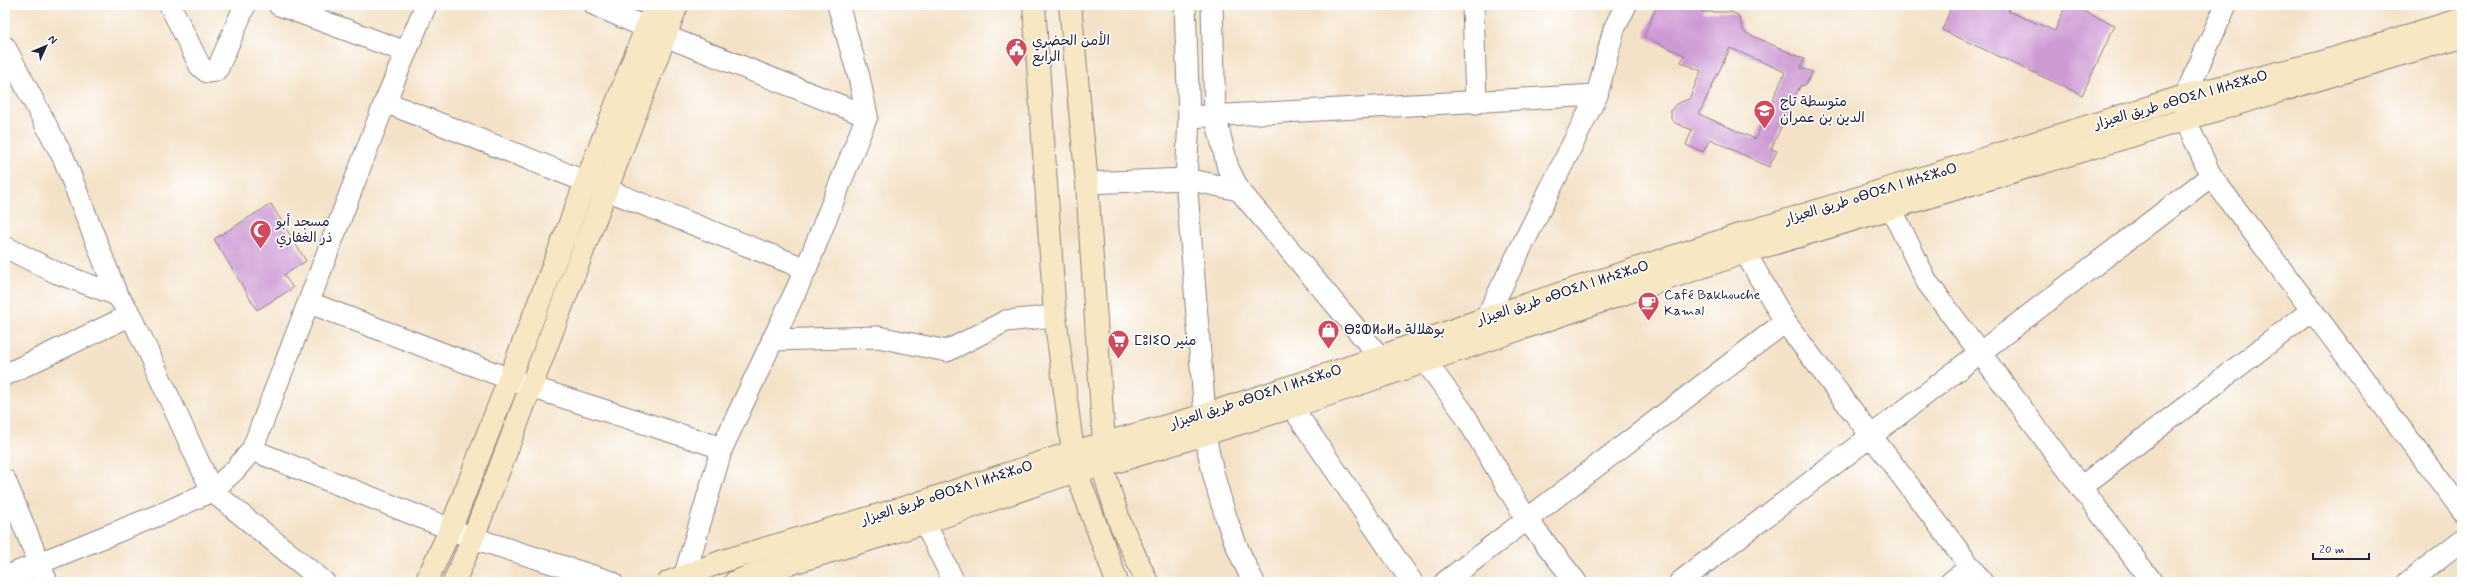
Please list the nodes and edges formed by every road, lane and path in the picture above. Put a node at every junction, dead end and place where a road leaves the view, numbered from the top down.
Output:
1 (170, 5) edge
2 (245, 5) edge
3 (279, 5) edge
4 (426, 5) edge
5 (595, 5) edge
6 (655, 5) edge
7 (677, 5) edge
8 (838, 5) edge
9 (1034, 5) edge
10 (1070, 5) edge
11 (1185, 5) edge
12 (1212, 5) edge
13 (1473, 5) edge
14 (1615, 5) edge
15 (1626, 5) edge
16 (2226, 5) edge
17 (2462, 19) edge
18 (1614, 30) junction
19 (656, 32) junction
20 (2462, 36) edge
21 (5, 47) edge
22 (406, 52) junction
23 (1597, 96) junction
24 (2185, 96) junction
25 (385, 102) junction
26 (1476, 104) junction
27 (867, 116) junction
28 (1215, 116) junction
29 (1189, 117) junction
30 (2185, 119) junction
31 (2211, 176) junction
32 (1186, 179) junction
33 (586, 182) junction
34 (1087, 183) junction
35 (606, 190) junction
36 (1239, 190) junction
37 (1888, 199) junction
38 (1741, 244) junction
39 (5, 247) edge
40 (806, 269) junction
41 (118, 295) junction
42 (310, 303) junction
43 (2312, 310) junction
44 (131, 315) junction
45 (1056, 316) junction
46 (1486, 318) junction
47 (1785, 322) junction
48 (1488, 339) junction
49 (772, 340) junction
50 (1980, 353) junction
51 (1380, 357) junction
52 (1425, 361) junction
53 (5, 375) edge
54 (510, 379) junction
55 (531, 387) junction
56 (1292, 407) junction
57 (1204, 425) junction
58 (1871, 436) junction
59 (1104, 444) junction
60 (722, 448) junction
61 (252, 450) junction
62 (1075, 462) junction
63 (1102, 466) junction
64 (5, 480) edge
65 (2081, 487) junction
66 (212, 491) junction
67 (2462, 510) edge
68 (920, 514) junction
69 (1527, 520) junction
70 (451, 528) junction
71 (473, 538) junction
72 (2462, 540) edge
73 (38, 562) junction
74 (1977, 574) edge
75 (5, 577) edge
76 (755, 578) edge
77 (680, 579) edge
78 (47, 582) edge
79 (323, 582) edge
80 (426, 582) edge
81 (454, 582) edge
82 (612, 582) edge
83 (735, 582) edge
84 (954, 582) edge
85 (1117, 582) edge
86 (1147, 582) edge
87 (1254, 582) edge
88 (1412, 582) edge
89 (1446, 582) edge
90 (1576, 582) edge
91 (1680, 582) edge
92 (1951, 582) edge
93 (2152, 582) edge
94 (2408, 582) edge

1 - 2 street
3 - 22 street
4 - 22 street
5 - 19 street
6 - 19 main road
7 - 19 main road
8 - 27 street
9 - 45 main road
10 - 34 main road
11 - 29 street
12 - 28 street
13 - 26 street
14 - 18 street
15 - 18 street
16 - 24 street
17 - 24 main road, طريق العيزار ⴰⴱⵔⵉⴷ ⵏ ⵍⵄⵉⵣⴰⵔ
18 - 23 street
19 - 27 street
19 - 33 main road
19 - 35 main road
20 - 30 main road, طريق العيزار ⴰⴱⵔⵉⴷ ⵏ ⵍⵄⵉⵣⴰⵔ
21 - 41 street
22 - 25 street
23 - 26 street
23 - 46 street
24 - 30 street
24 - 37 main road, طريق العيزار ⴰⴱⵔⵉⴷ ⵏ ⵍⵄⵉⵣⴰⵔ
25 - 33 street
25 - 42 street
26 - 28 street
27 - 40 street
28 - 29 street
28 - 36 street
29 - 32 street
30 - 31 street
30 - 37 main road, طريق العيزار ⴰⴱⵔⵉⴷ ⵏ ⵍⵄⵉⵣⴰⵔ
31 - 43 street
31 - 50 street
32 - 34 street
32 - 36 street
32 - 57 street
33 - 35 street
33 - 54 main road
34 - 59 main road
35 - 40 street
35 - 55 main road
36 - 51 street
37 - 38 main road, طريق العيزار ⴰⴱⵔⵉⴷ ⵏ ⵍⵄⵉⵣⴰⵔ
37 - 50 street
38 - 46 main road, طريق العيزار ⴰⴱⵔⵉⴷ ⵏ ⵍⵄⵉⵣⴰⵔ
38 - 47 street
38 - 48 main road, طريق العيزار ⴰⴱⵔⵉⴷ ⵏ ⵍⵄⵉⵣⴰⵔ
39 - 41 street
40 - 49 street
41 - 44 street
42 - 54 street
42 - 61 street
43 - 65 street
43 - 67 street
44 - 53 street
44 - 66 street
45 - 49 street
45 - 62 main road
46 - 48 street
46 - 51 main road, طريق العيزار ⴰⴱⵔⵉⴷ ⵏ ⵍⵄⵉⵣⴰⵔ
47 - 58 street
47 - 69 street
48 - 52 main road, طريق العيزار ⴰⴱⵔⵉⴷ ⵏ ⵍⵄⵉⵣⴰⵔ
49 - 60 street
50 - 58 street
50 - 65 street
51 - 57 main road, طريق العيزار ⴰⴱⵔⵉⴷ ⵏ ⵍⵄⵉⵣⴰⵔ
52 - 56 main road, طريق العيزار ⴰⴱⵔⵉⴷ ⵏ ⵍⵄⵉⵣⴰⵔ
52 - 69 street
54 - 55 street
54 - 70 main road
55 - 60 street
55 - 71 main road
56 - 57 main road, طريق العيزار ⴰⴱⵔⵉⴷ ⵏ ⵍⵄⵉⵣⴰⵔ
56 - 88 street
57 - 59 main road, طريق العيزار ⴰⴱⵔⵉⴷ ⵏ ⵍⵄⵉⵣⴰⵔ
57 - 63 main road, طريق العيزار ⴰⴱⵔⵉⴷ ⵏ ⵍⵄⵉⵣⴰⵔ
57 - 87 street
58 - 74 street
58 - 91 street
59 - 62 main road, طريق العيزار ⴰⴱⵔⵉⴷ ⵏ ⵍⵄⵉⵣⴰⵔ
59 - 63 main road
60 - 77 street
61 - 66 street
61 - 70 street
62 - 63 main road, طريق العيزار ⴰⴱⵔⵉⴷ ⵏ ⵍⵄⵉⵣⴰⵔ
62 - 68 main road, طريق العيزار ⴰⴱⵔⵉⴷ ⵏ ⵍⵄⵉⵣⴰⵔ
62 - 85 main road
63 - 86 main road
64 - 73 street
65 - 93 street
66 - 73 street
66 - 79 street
68 - 76 main road, طريق العيزار ⴰⴱⵔⵉⴷ ⵏ ⵍⵄⵉⵣⴰⵔ
68 - 77 main road, طريق العيزار ⴰⴱⵔⵉⴷ ⵏ ⵍⵄⵉⵣⴰⵔ
68 - 84 street
69 - 89 street
69 - 90 street
70 - 71 street
70 - 80 main road
71 - 81 main road
71 - 82 street
72 - 94 street
73 - 75 street
73 - 78 street
74 - 92 street
76 - 83 main road, طريق العيزار ⴰⴱⵔⵉⴷ ⵏ ⵍⵄⵉⵣⴰⵔ

